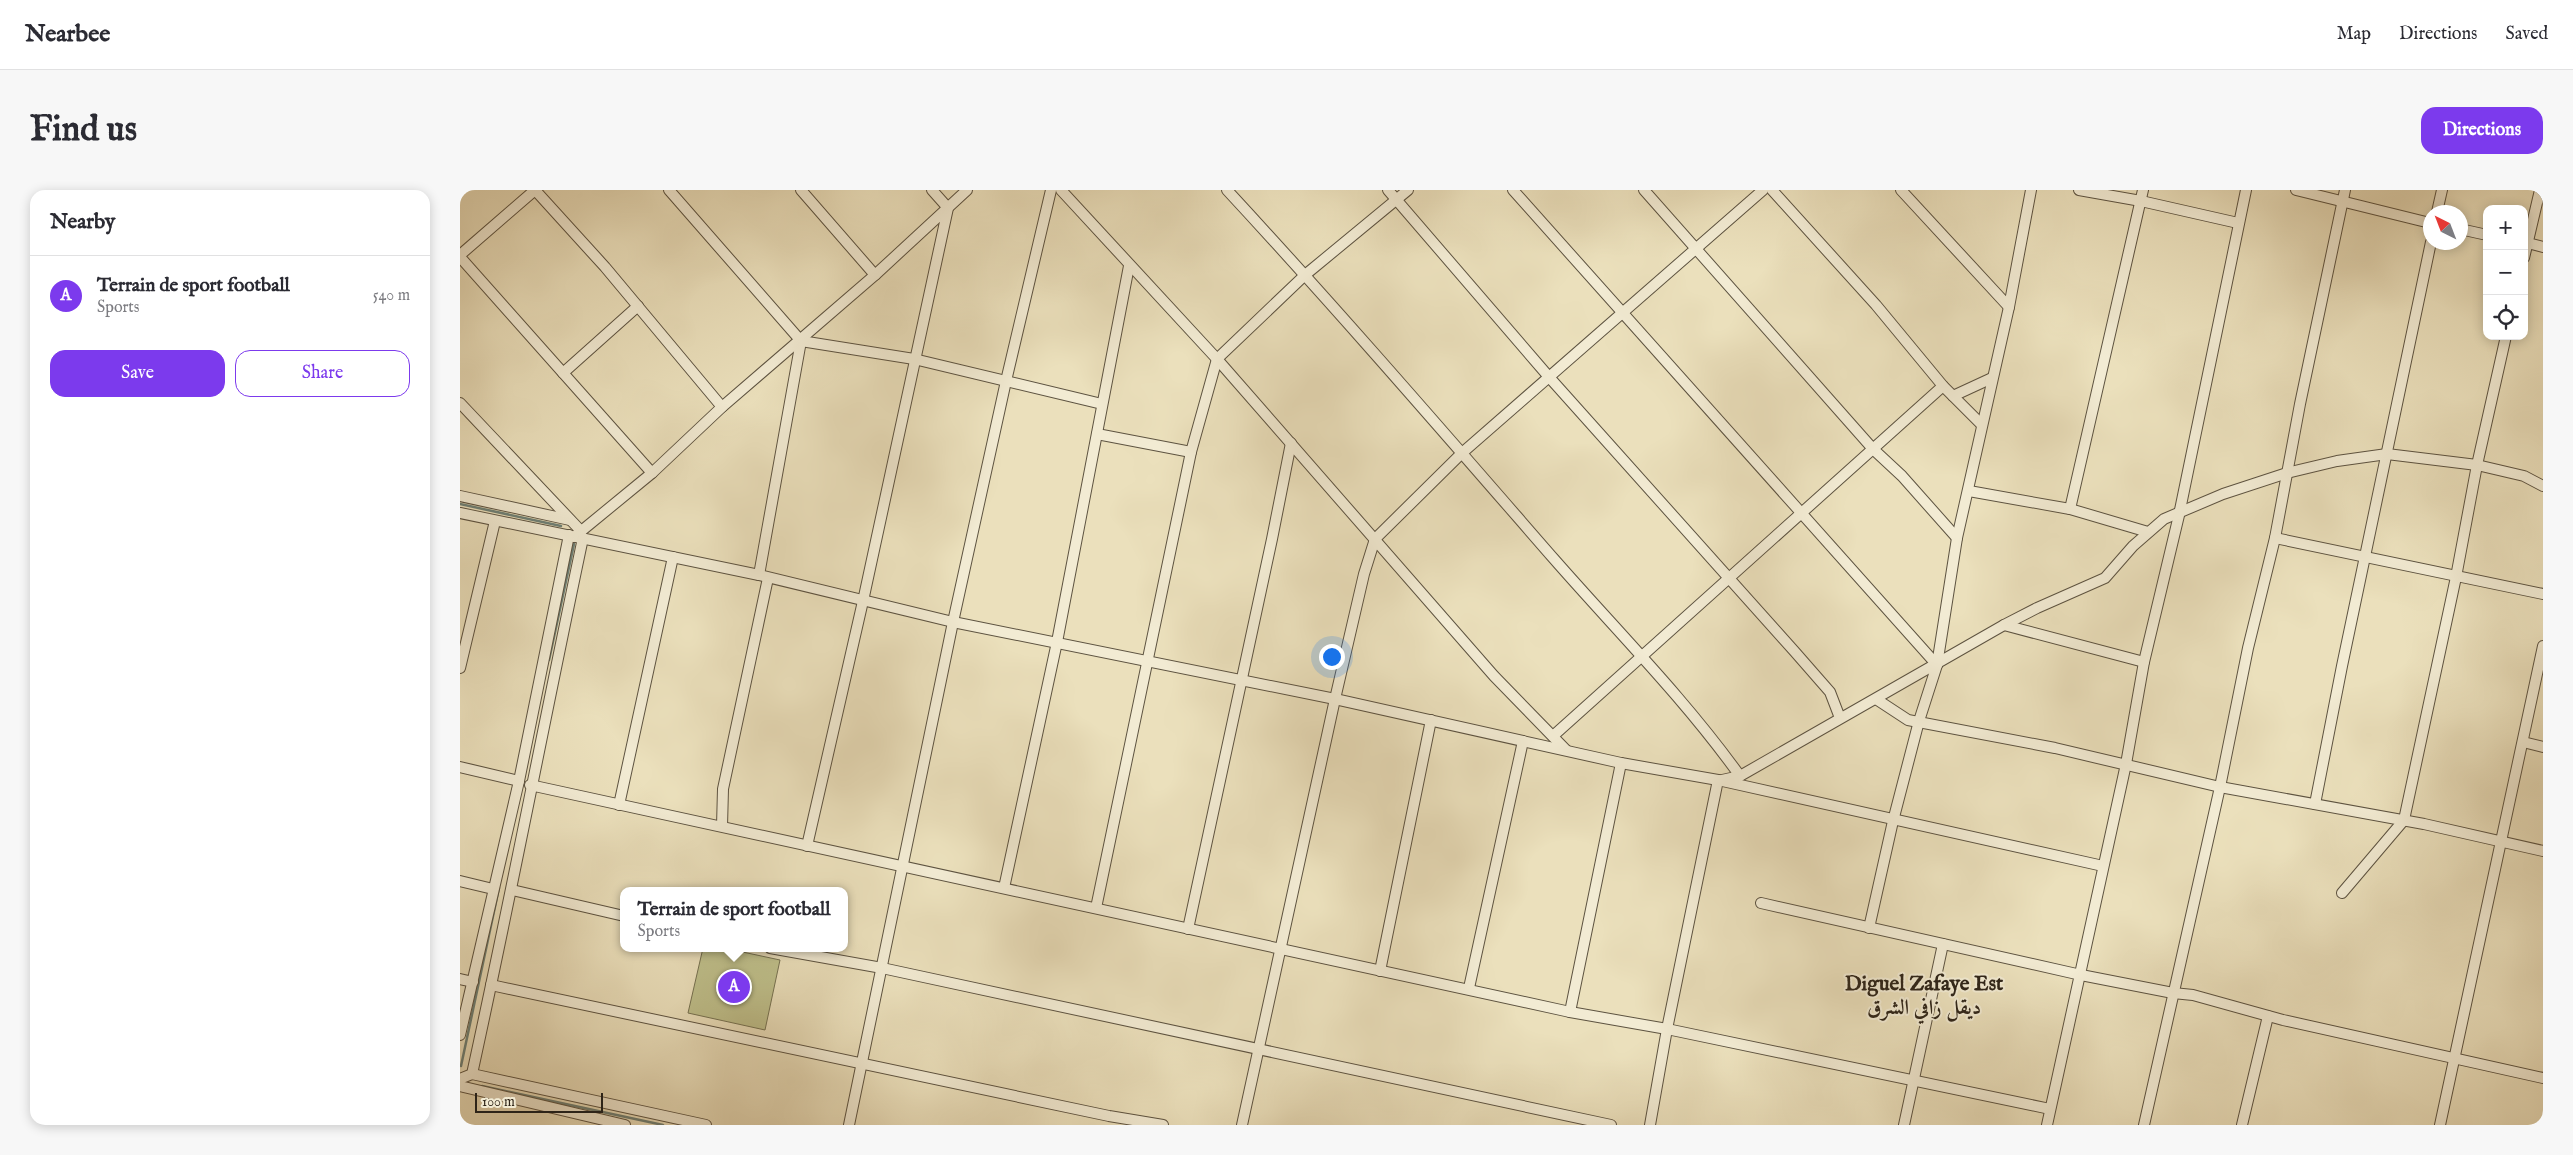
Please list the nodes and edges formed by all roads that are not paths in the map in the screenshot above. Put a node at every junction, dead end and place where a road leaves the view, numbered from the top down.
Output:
1 (535, 190) edge
2 (669, 190) edge
3 (801, 190) edge
4 (932, 190) edge
5 (967, 190) edge
6 (1051, 190) edge
7 (1061, 190) edge
8 (1228, 190) edge
9 (1388, 190) edge
10 (1408, 190) edge
11 (1512, 190) edge
12 (1644, 190) edge
13 (1763, 190) edge
14 (1772, 190) edge
15 (1901, 190) edge
16 (2031, 190) edge
17 (2079, 190) edge
18 (2246, 190) edge
19 (2296, 190) edge
20 (2345, 190) edge
21 (2442, 190) edge
22 (2540, 190) edge
23 (2142, 195) edge
24 (1397, 200) junction
25 (2342, 202) junction
26 (2439, 205) edge
27 (948, 208) junction
28 (2423, 221) edge
29 (2238, 223) junction
30 (2468, 231) edge
31 (2483, 234) edge
32 (2528, 235) edge
33 (2528, 243) edge
34 (2543, 246) edge
35 (1696, 248) junction
36 (2429, 250) edge
37 (460, 256) edge
38 (1129, 266) junction
39 (1305, 275) junction
40 (875, 276) junction
41 (638, 306) junction
42 (2008, 307) junction
43 (1623, 312) junction
44 (2505, 340) edge
45 (800, 341) junction
46 (914, 359) junction
47 (1217, 359) junction
48 (563, 374) junction
49 (1549, 378) junction
50 (1992, 378) junction
51 (1006, 381) junction
52 (1943, 386) junction
53 (1953, 396) junction
54 (460, 403) edge
55 (1102, 404) junction
56 (722, 407) junction
57 (1981, 424) junction
58 (1097, 434) junction
59 (1291, 443) junction
60 (1873, 449) junction
61 (1192, 452) junction
62 (1462, 453) junction
63 (2387, 454) junction
64 (2477, 465) junction
65 (652, 473) junction
66 (2287, 473) junction
67 (2543, 486) edge
68 (1969, 491) junction
69 (460, 496) edge
70 (2070, 509) junction
71 (2180, 510) junction
72 (460, 513) edge
73 (1801, 513) junction
74 (570, 520) junction
75 (495, 521) junction
76 (2148, 532) junction
77 (576, 535) junction
78 (1957, 538) junction
79 (2275, 538) junction
80 (1375, 539) junction
81 (674, 557) junction
82 (2366, 558) junction
83 (764, 576) junction
84 (1730, 577) junction
85 (2456, 577) junction
86 (2543, 594) edge
87 (863, 601) junction
88 (953, 622) junction
89 (2004, 625) junction
90 (1056, 642) junction
91 (2542, 652) edge
92 (1644, 656) junction
93 (1146, 661) junction
94 (2144, 662) junction
95 (1937, 665) junction
96 (460, 668) edge
97 (1242, 680) junction
98 (1334, 699) junction
99 (1876, 699) junction
100 (1840, 718) junction
101 (1432, 720) junction
102 (1919, 721) junction
103 (1553, 736) junction
104 (1523, 741) junction
105 (2523, 742) junction
106 (2543, 747) edge
107 (1566, 750) junction
108 (1621, 763) junction
109 (2126, 764) junction
110 (460, 767) edge
111 (1740, 776) junction
112 (1718, 780) junction
113 (519, 781) junction
114 (530, 785) junction
115 (2220, 788) junction
116 (2315, 804) junction
117 (619, 805) junction
118 (2404, 820) junction
119 (1893, 821) junction
120 (722, 826) junction
121 (2502, 841) junction
122 (807, 846) junction
123 (2543, 851) edge
124 (903, 866) junction
125 (2103, 866) junction
126 (460, 881) edge
127 (1004, 888) junction
128 (493, 889) junction
129 (512, 890) junction
130 (2342, 893) dead end
131 (1761, 903) dead end
132 (1096, 908) junction
133 (620, 915) edge
134 (1869, 928) junction
135 (1188, 929) junction
136 (1943, 944) junction
137 (1281, 948) junction
138 (792, 952) edge
139 (882, 968) junction
140 (1380, 971) junction
141 (2081, 975) junction
142 (460, 979) edge
143 (473, 982) junction
144 (491, 985) junction
145 (1469, 988) junction
146 (2173, 993) junction
147 (1570, 1012) junction
148 (2268, 1016) junction
149 (1667, 1029) junction
150 (460, 1035) edge
151 (1258, 1049) junction
152 (2455, 1060) junction
153 (863, 1064) junction
154 (472, 1074) junction
155 (2543, 1078) edge
156 (460, 1079) edge
157 (1913, 1079) junction
158 (460, 1086) edge
159 (2050, 1109) junction
160 (625, 1125) edge
161 (706, 1125) edge
162 (849, 1125) edge
163 (1163, 1125) edge
164 (1242, 1125) edge
165 (1611, 1125) edge
166 (1650, 1125) edge
167 (1904, 1125) edge
168 (2046, 1125) edge
169 (2144, 1125) edge
170 (2242, 1125) edge
171 (2440, 1125) edge

1 - 37 street
1 - 41 street
2 - 45 street
3 - 40 street
4 - 27 street
5 - 27 street
6 - 51 street
7 - 38 street
8 - 39 street
9 - 24 street
10 - 24 street
11 - 43 street
12 - 35 street
13 - 35 street
14 - 52 street
15 - 42 street
16 - 42 street
17 - 23 street
18 - 29 street
19 - 25 street
20 - 25 street
21 - 26 street
22 - 32 street
23 - 29 street
23 - 70 street
24 - 39 street
24 - 49 street
25 - 28 street
25 - 66 street
27 - 40 street
27 - 46 street
29 - 71 street
30 - 31 street
33 - 34 street
35 - 43 street
35 - 60 street
36 - 63 street
37 - 48 street
38 - 47 street
38 - 55 street
39 - 47 street
39 - 62 street
40 - 45 street
41 - 48 street
41 - 56 street
42 - 50 street
43 - 49 street
43 - 73 street
44 - 64 street
45 - 46 street
45 - 56 street
45 - 83 street
46 - 51 street
46 - 87 street
47 - 59 street
47 - 61 street
48 - 65 street
49 - 62 street
49 - 84 street
50 - 53 street
50 - 57 street
51 - 55 street
51 - 88 street
52 - 53 street
52 - 60 street
53 - 57 street
54 - 74 street
55 - 58 street
56 - 65 street
57 - 68 street
58 - 61 street
58 - 90 street
59 - 80 street
59 - 97 street
60 - 73 street
60 - 78 street
61 - 93 street
62 - 80 street
62 - 92 street
63 - 64 street
63 - 66 street
63 - 82 street
64 - 67 street
64 - 85 street
65 - 77 street
66 - 71 street
66 - 79 street
68 - 70 street
68 - 78 street
69 - 74 street
70 - 76 street
71 - 76 street
71 - 94 street
72 - 75 street
73 - 84 street
73 - 95 street
74 - 77 street
75 - 77 street
75 - 96 street
76 - 89 street
77 - 81 street
77 - 113 street
77 - 114 street
78 - 95 street
79 - 82 street
79 - 115 street
80 - 98 street
80 - 103 street
81 - 83 street
81 - 117 street
82 - 85 street
82 - 116 street
83 - 87 street
83 - 120 street
84 - 92 street
84 - 100 street
85 - 86 street
85 - 118 street
87 - 88 street
87 - 122 street
88 - 90 street
88 - 124 street
89 - 94 street
89 - 95 street
90 - 93 street
90 - 127 street
91 - 105 street
92 - 103 street
92 - 111 street
93 - 97 street
93 - 132 street
94 - 109 street
95 - 99 street
95 - 102 street
97 - 98 street
97 - 135 street
98 - 101 street
98 - 137 street
99 - 100 street
99 - 102 street
100 - 111 street
101 - 104 street
101 - 140 street
102 - 109 street
102 - 119 street
103 - 107 street
104 - 107 street
104 - 145 street
105 - 106 street
105 - 121 street
107 - 108 street
108 - 112 street
108 - 147 street
109 - 115 street
109 - 125 street
110 - 113 street
111 - 112 street
112 - 119 street
112 - 149 street
113 - 128 street
114 - 117 street
114 - 129 street
115 - 116 street
115 - 146 street
116 - 118 street
117 - 120 street
118 - 121 street
118 - 130 street
119 - 125 street
119 - 134 street
120 - 122 street
121 - 123 street
121 - 152 street
122 - 124 street
124 - 127 street
124 - 139 street
125 - 141 street
126 - 128 street
127 - 132 street
128 - 143 street
129 - 133 street
129 - 144 street
131 - 134 street
132 - 135 street
134 - 136 street
135 - 137 street
136 - 141 street
136 - 157 street
137 - 140 street
137 - 151 street
138 - 139 street
139 - 151 street
139 - 153 street
140 - 145 street
141 - 146 street
141 - 159 street
142 - 143 street
143 - 150 street
144 - 153 street
144 - 154 street
145 - 147 street
146 - 148 street
146 - 169 street
147 - 149 street
148 - 152 street
148 - 170 street
149 - 157 street
149 - 166 street
151 - 164 street
151 - 165 street
152 - 155 street
152 - 171 street
153 - 162 street
153 - 163 street
154 - 156 street
154 - 161 street
157 - 159 street
157 - 167 street
158 - 160 street
159 - 168 street

